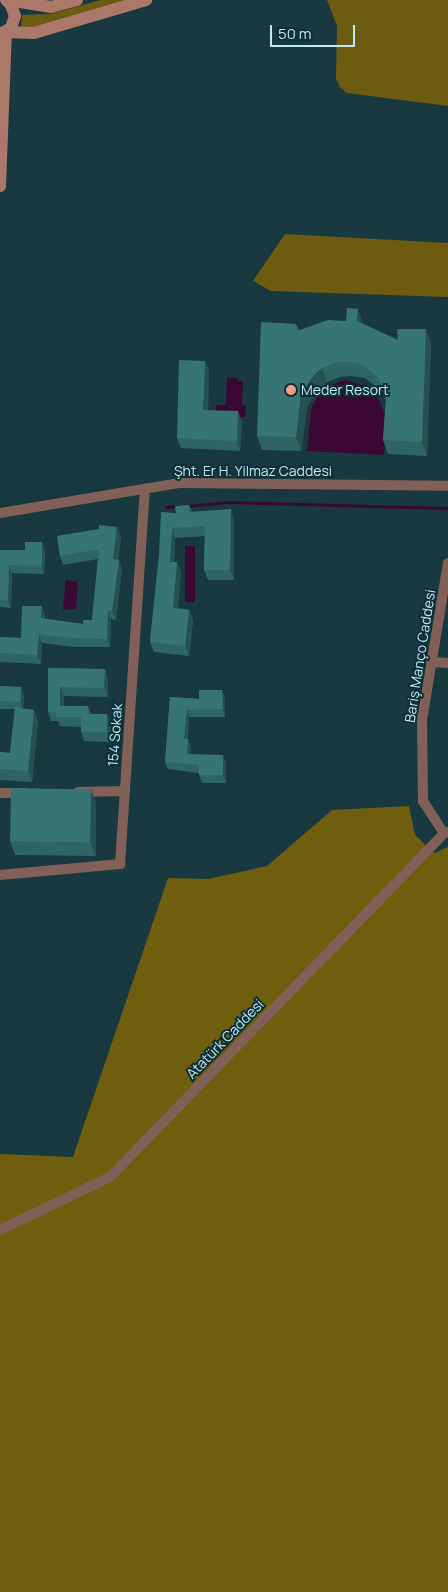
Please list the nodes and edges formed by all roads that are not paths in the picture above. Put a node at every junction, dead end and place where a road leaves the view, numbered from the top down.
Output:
1 (6, 0) edge
2 (77, 0) edge
3 (146, 0) edge
4 (3, 33) edge
5 (0, 186) edge
6 (448, 486) edge
7 (145, 489) junction
8 (0, 513) edge
9 (448, 563) edge
10 (431, 662) junction
11 (448, 662) edge
12 (125, 790) junction
13 (67, 792) edge
14 (38, 793) edge
15 (0, 794) edge
16 (446, 832) edge
17 (0, 874) edge
18 (0, 1230) edge

1 - 2 street
1 - 4 street
3 - 4 street
4 - 5 street
6 - 7 street, Şht. Er H. Yilmaz Caddesi
7 - 8 street, Şht. Er H. Yilmaz Caddesi
7 - 12 street, 154 Sokak
9 - 10 street, Bariş Manço Caddesi
10 - 11 street
10 - 16 street, Bariş Manço Caddesi
12 - 13 street
12 - 17 street, 154 Sokak
14 - 15 street
16 - 18 street, Atatürk Caddesi

